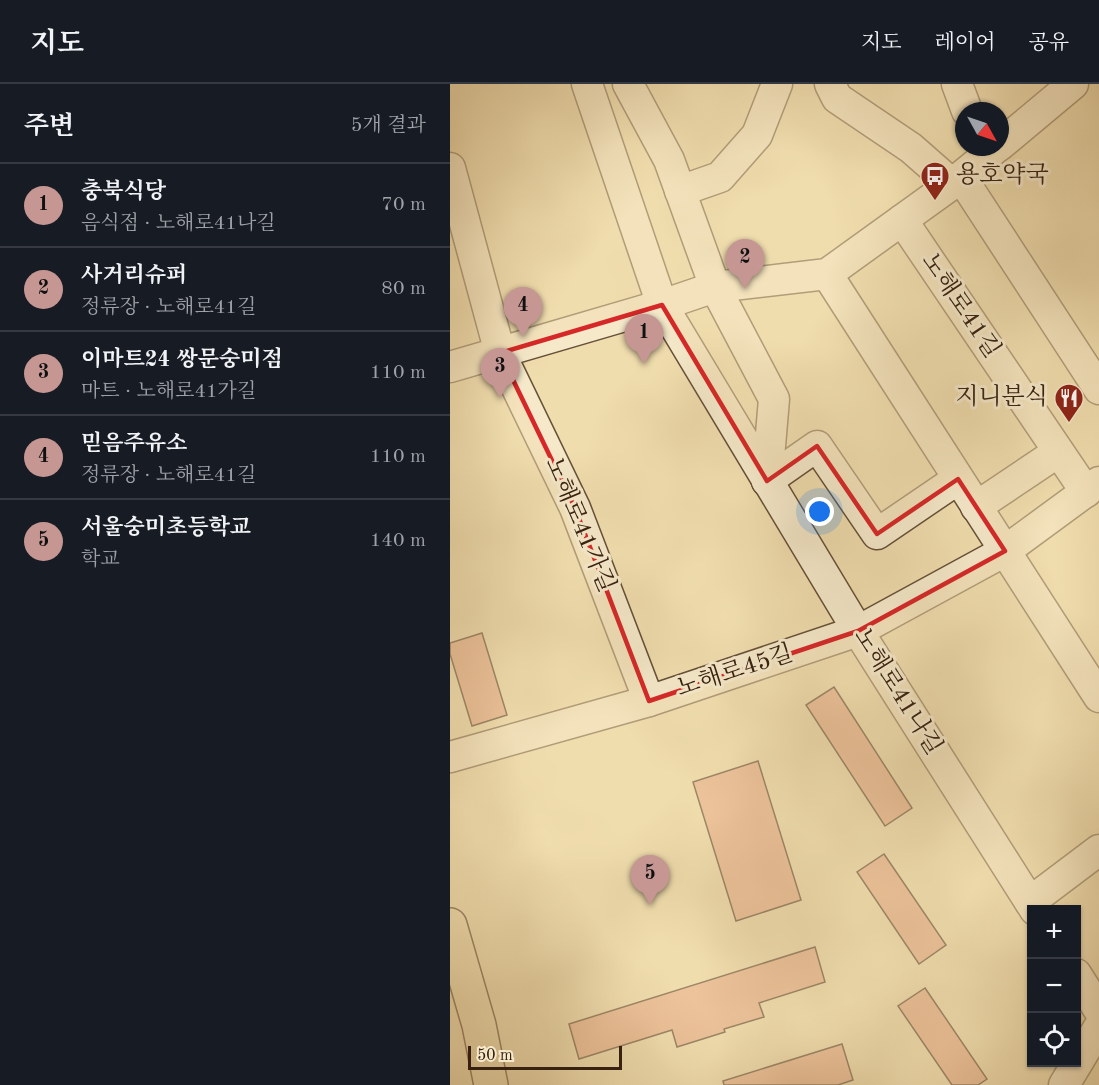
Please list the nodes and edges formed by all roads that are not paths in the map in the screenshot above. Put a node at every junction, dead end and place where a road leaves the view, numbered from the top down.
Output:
1 (587, 84) edge
2 (628, 84) edge
3 (777, 84) edge
4 (830, 84) edge
5 (957, 84) edge
6 (1073, 84) edge
7 (964, 102) edge
8 (1009, 135) edge
9 (984, 156) edge
10 (450, 168) edge
11 (957, 181) junction
12 (680, 191) junction
13 (902, 220) junction
14 (827, 274) junction
15 (715, 287) junction
16 (662, 305) junction
17 (500, 353) junction
18 (450, 367) edge
19 (1098, 384) edge
20 (1058, 452) junction
21 (958, 479) junction
22 (767, 480) junction
23 (1092, 487) edge
24 (976, 507) junction
25 (1005, 551) junction
26 (858, 631) junction
27 (1099, 697) edge
28 (649, 701) junction
29 (450, 757) edge
30 (1099, 850) edge
31 (1032, 905) edge
32 (1034, 905) edge
33 (452, 942) edge
34 (1081, 981) edge
35 (1099, 1010) edge
36 (1099, 1027) edge
37 (491, 1085) edge
38 (1064, 1085) edge

1 - 16 street
2 - 12 street
3 - 12 street
4 - 11 street
5 - 7 street
6 - 8 street
9 - 11 street
10 - 17 street, 노해로41가길
11 - 13 street
11 - 19 street
12 - 15 street
13 - 14 street
13 - 20 street, 노해로41길
14 - 15 street
14 - 21 street
15 - 16 street
15 - 22 street
16 - 17 street
16 - 22 street, 노해로41나길
17 - 18 street
17 - 28 street, 노해로41가길
20 - 23 street, 노해로41길
20 - 24 street
21 - 22 street
21 - 24 street
22 - 26 street, 노해로41나길
23 - 25 street, 노해로45길
24 - 25 street
25 - 26 street, 노해로45길
25 - 27 street
26 - 28 street, 노해로45길
26 - 31 street, 노해로41나길
28 - 29 street, 노해로45길
30 - 32 street, 노해로41나길
33 - 37 main road
34 - 35 street
36 - 38 street

